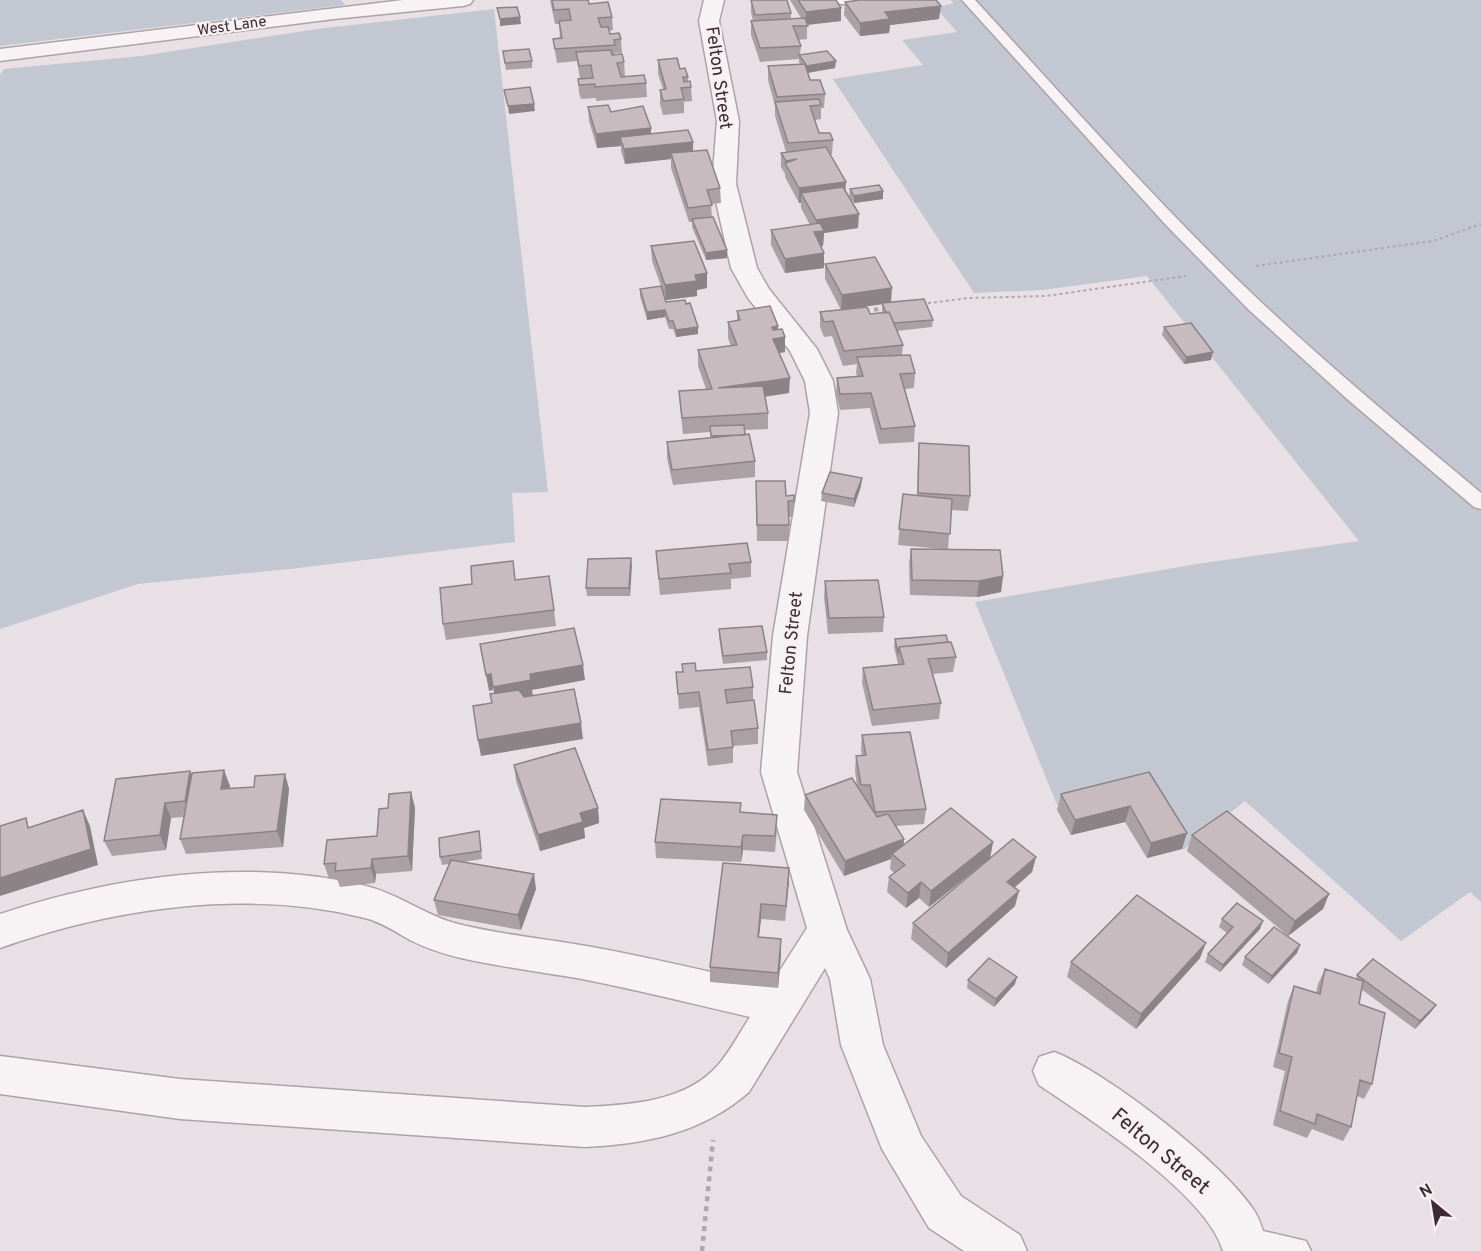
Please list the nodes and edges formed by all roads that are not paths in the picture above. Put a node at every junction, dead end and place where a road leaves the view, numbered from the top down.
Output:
1 (463, 0) edge
2 (714, 0) edge
3 (832, 0) edge
4 (874, 0) edge
5 (968, 0) edge
6 (0, 55) edge
7 (1481, 503) edge
8 (827, 930) junction
9 (0, 931) edge
10 (779, 1006) junction
11 (1054, 1071) dead end
12 (0, 1074) edge
13 (1246, 1246) edge
14 (1004, 1251) edge
15 (1296, 1251) edge

1 - 6 street, West Lane
2 - 8 street, Felton Street
3 - 4 lane
5 - 7 lane
8 - 10 street
8 - 14 street, Felton Street
9 - 10 street
10 - 12 street
11 - 13 street, Felton Street
13 - 15 lane

